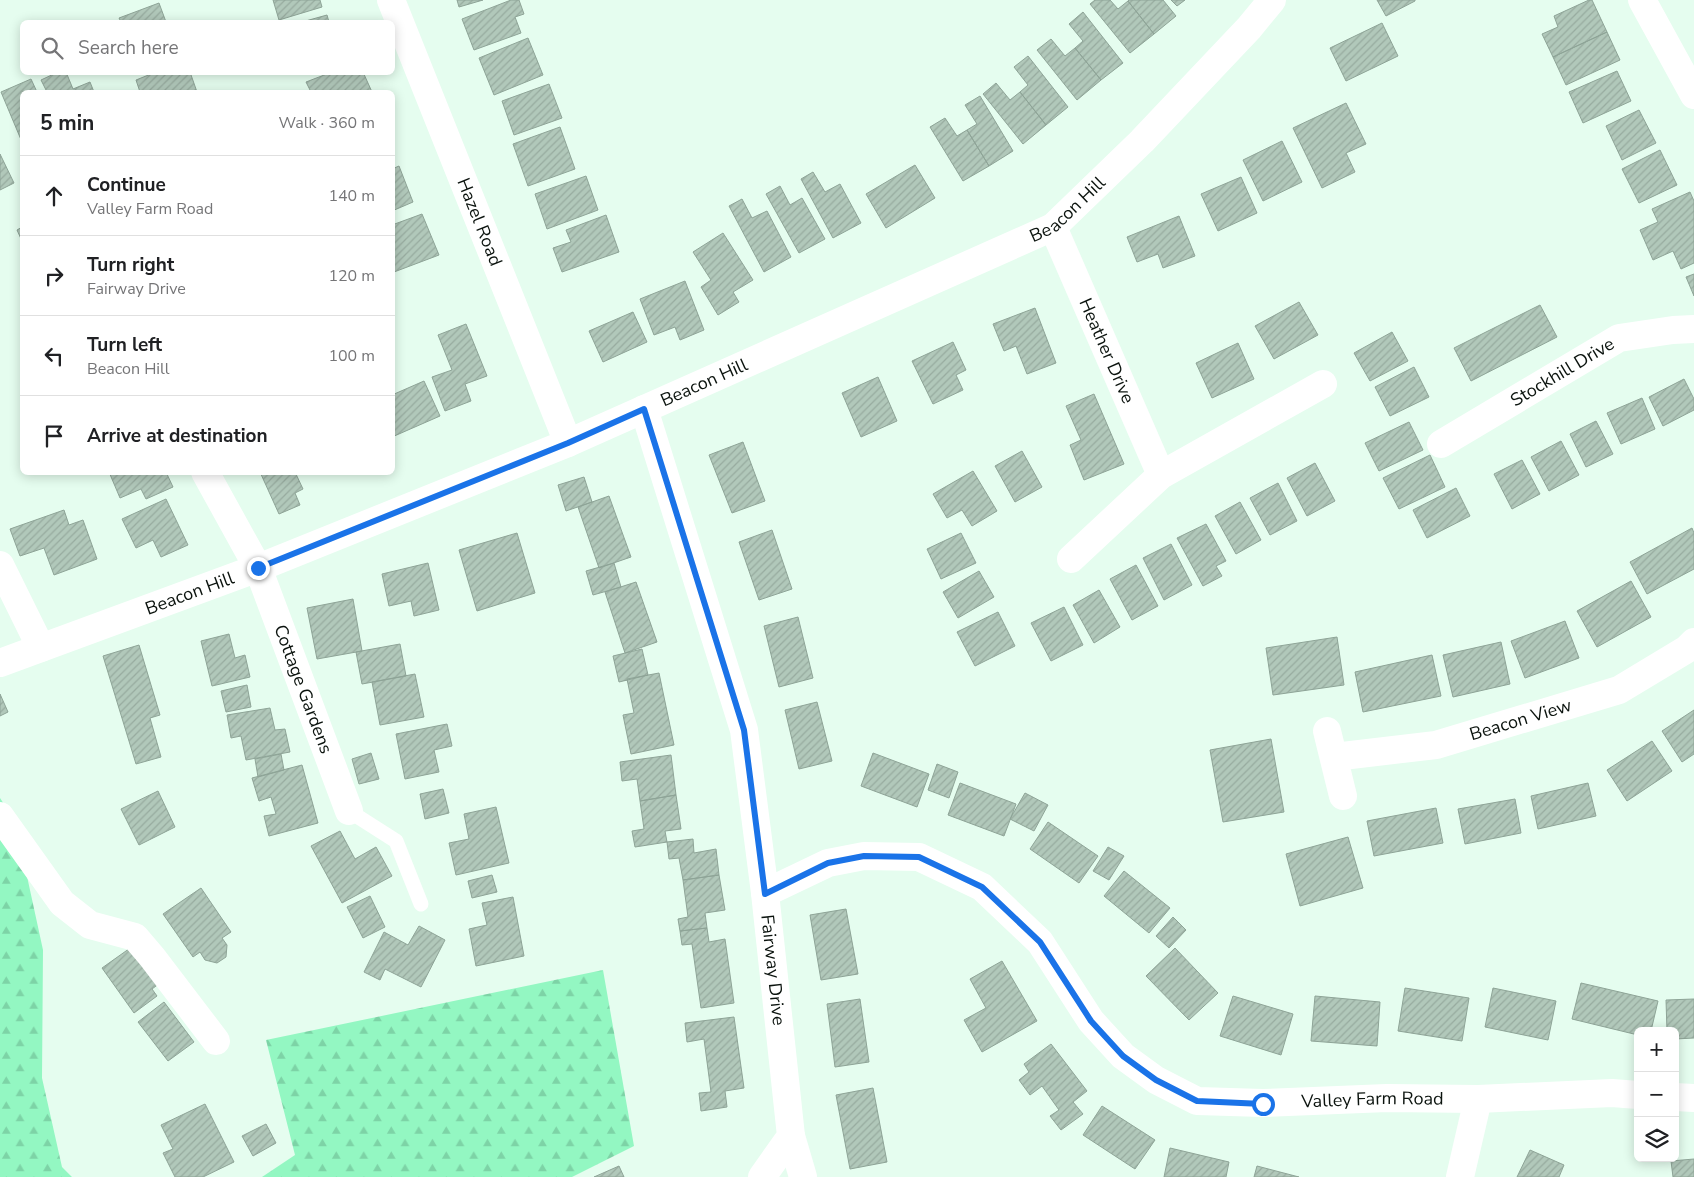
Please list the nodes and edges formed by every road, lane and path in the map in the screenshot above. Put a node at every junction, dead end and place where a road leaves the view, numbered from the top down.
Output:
1 (391, 0) edge
2 (1272, 0) edge
3 (1642, 0) edge
4 (1694, 95) edge
5 (1053, 227) junction
6 (1694, 329) edge
7 (1324, 384) dead end
8 (644, 409) junction
9 (568, 443) junction
10 (1441, 444) dead end
11 (207, 475) edge
12 (1161, 475) junction
13 (1070, 559) dead end
14 (0, 565) edge
15 (258, 568) junction
16 (1694, 642) edge
17 (41, 648) junction
18 (0, 662) edge
19 (1327, 730) dead end
20 (1334, 758) junction
21 (1343, 796) dead end
22 (349, 811) joint
23 (0, 816) edge
24 (765, 894) junction
25 (421, 904) dead end
26 (216, 1041) dead end
27 (1634, 1094) edge
28 (1679, 1097) edge
29 (1694, 1098) edge
30 (1478, 1099) junction
31 (791, 1136) junction
32 (762, 1177) edge
33 (803, 1177) edge
34 (1460, 1177) edge

1 - 9 street, Hazel Road
2 - 5 street, Beacon Hill
3 - 4 street
5 - 8 street, Beacon Hill
5 - 12 street, Heather Drive
6 - 10 street, Stockhill Drive
7 - 12 street
8 - 9 street, Beacon Hill
8 - 24 street, Fairway Drive
9 - 15 street, Beacon Hill
11 - 15 street, Cottage Gardens
12 - 13 street
14 - 17 street
15 - 17 street, Beacon Hill
15 - 22 street, Cottage Gardens
16 - 20 street, Beacon View
17 - 18 street, Beacon Hill
19 - 20 street
20 - 21 street
22 - 25 lane
23 - 26 street
24 - 30 street, Valley Farm Road
24 - 31 street, Fairway Drive
27 - 30 street, Valley Farm Road
28 - 29 street
30 - 34 street
31 - 32 street
31 - 33 street, Fairway Drive

